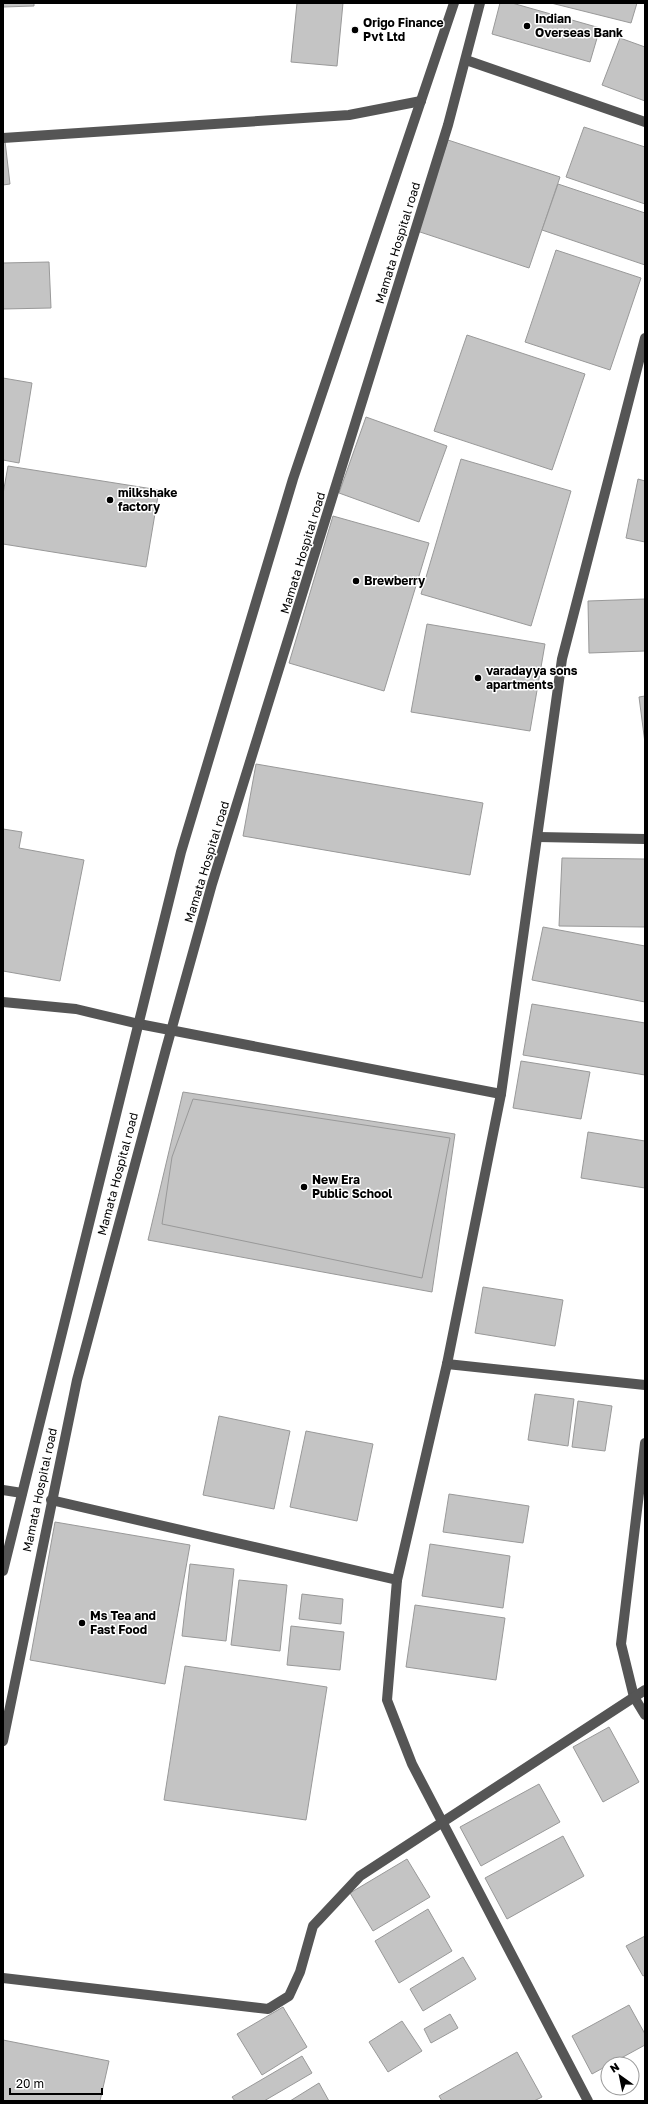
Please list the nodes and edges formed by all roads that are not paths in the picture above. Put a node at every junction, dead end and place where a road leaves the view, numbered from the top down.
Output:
1 (454, 3) edge
2 (480, 3) edge
3 (466, 60) junction
4 (421, 101) junction
5 (645, 122) edge
6 (3, 138) edge
7 (645, 338) edge
8 (538, 837) junction
9 (645, 839) edge
10 (3, 1002) edge
11 (139, 1024) junction
12 (171, 1030) junction
13 (501, 1094) junction
14 (447, 1364) junction
15 (645, 1385) edge
16 (645, 1443) edge
17 (3, 1490) edge
18 (22, 1493) junction
19 (51, 1500) junction
20 (3, 1571) edge
21 (397, 1580) junction
22 (645, 1690) edge
23 (634, 1697) junction
24 (645, 1715) edge
25 (3, 1741) edge
26 (444, 1821) junction
27 (3, 1978) edge
28 (588, 2101) edge

1 - 4 street, Mamata Hospital road
2 - 3 street, Mamata Hospital road
3 - 5 street
3 - 12 street, Mamata Hospital road
4 - 6 street
4 - 11 street, Mamata Hospital road
7 - 8 street
8 - 9 street
8 - 13 street
10 - 11 street
11 - 12 street
11 - 18 street, Mamata Hospital road
12 - 13 street
12 - 19 street, Mamata Hospital road
13 - 14 street
14 - 15 street
14 - 21 street
16 - 23 street
17 - 18 street
18 - 20 street, Mamata Hospital road
19 - 21 street
19 - 25 street, Mamata Hospital road
21 - 26 street
22 - 23 street
23 - 24 street
23 - 26 street
26 - 27 street
26 - 28 street

